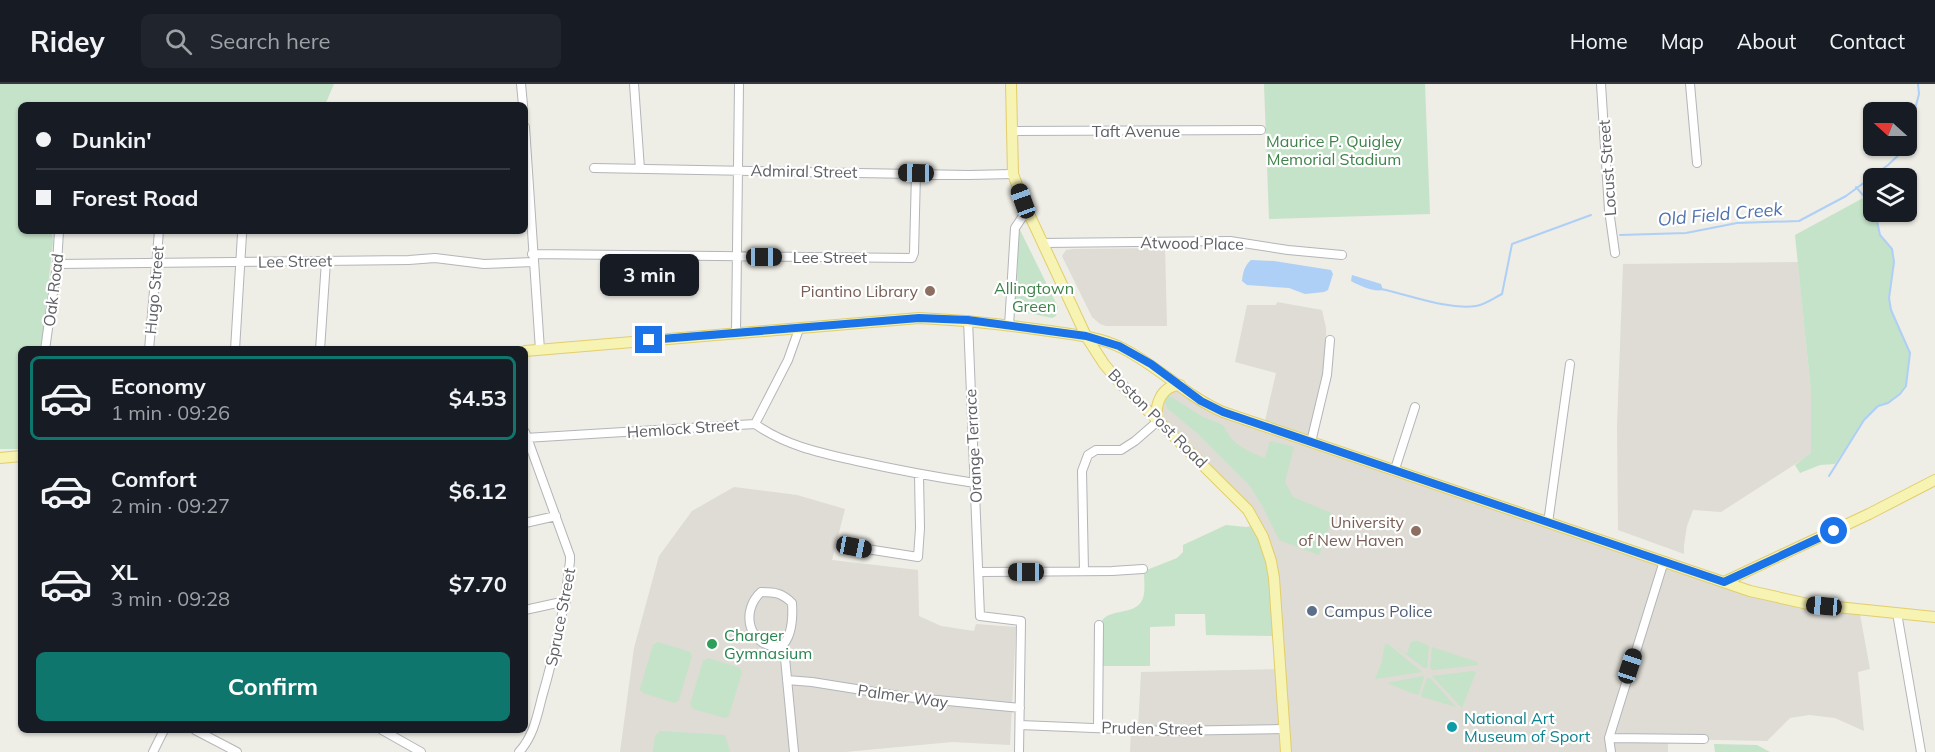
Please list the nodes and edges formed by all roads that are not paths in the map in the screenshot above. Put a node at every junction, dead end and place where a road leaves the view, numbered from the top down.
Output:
1 (521, 84) edge
2 (634, 84) edge
3 (739, 84) edge
4 (1011, 84) edge
5 (1601, 84) edge
6 (1690, 84) edge
7 (523, 102) edge
8 (1261, 130) dead end
9 (1012, 131) junction
10 (1697, 163) dead end
11 (594, 168) dead end
12 (640, 169) junction
13 (738, 170) junction
14 (916, 173) junction
15 (1013, 174) junction
16 (528, 176) edge
17 (1027, 210) junction
18 (59, 234) edge
19 (159, 234) edge
20 (242, 234) dead end
21 (1042, 243) junction
22 (1615, 253) dead end
23 (1342, 255) dead end
24 (736, 256) junction
25 (533, 258) junction
26 (326, 261) junction
27 (242, 262) junction
28 (157, 263) junction
29 (57, 264) junction
30 (968, 320) junction
31 (1009, 326) junction
32 (799, 329) junction
33 (735, 333) junction
34 (1086, 336) junction
35 (1330, 340) dead end
36 (46, 346) edge
37 (149, 346) edge
38 (235, 346) edge
39 (320, 346) edge
40 (540, 350) junction
41 (528, 351) edge
42 (1570, 364) dead end
43 (1180, 385) junction
44 (1415, 407) dead end
45 (1157, 421) junction
46 (755, 424) junction
47 (528, 436) edge
48 (528, 441) edge
49 (1311, 442) junction
50 (18, 456) edge
51 (0, 458) edge
52 (1395, 469) junction
53 (919, 475) junction
54 (1935, 480) edge
55 (975, 483) junction
56 (556, 516) junction
57 (528, 522) edge
58 (1548, 523) junction
59 (854, 547) dead end
60 (1664, 561) junction
61 (1143, 569) dead end
62 (1084, 571) junction
63 (979, 572) junction
64 (1724, 582) junction
65 (566, 601) junction
66 (528, 609) edge
67 (1898, 613) junction
68 (1935, 617) edge
69 (1099, 625) dead end
70 (781, 647) junction
71 (787, 680) junction
72 (1020, 708) junction
73 (1020, 725) junction
74 (1098, 728) junction
75 (1284, 729) junction
76 (162, 733) edge
77 (201, 733) edge
78 (387, 733) edge
79 (1609, 738) junction
80 (1704, 739) dead end
81 (153, 752) edge
82 (237, 752) edge
83 (421, 752) edge
84 (519, 752) edge
85 (794, 752) edge
86 (1019, 752) edge
87 (1286, 752) edge
88 (1611, 752) edge
89 (1922, 752) edge

1 - 7 street
2 - 12 street
3 - 13 street
4 - 9 main road, Boston Post Road
5 - 22 street, Locust Street
6 - 10 street
8 - 9 street, Taft Avenue
9 - 15 main road, Boston Post Road
11 - 12 street, Admiral Street
12 - 13 street, Admiral Street
13 - 14 street, Admiral Street
13 - 24 street
14 - 15 street, Admiral Street
14 - 24 street, Lee Street
15 - 17 main road, Boston Post Road
16 - 25 street
17 - 21 main road, Boston Post Road
17 - 31 street
18 - 29 street, Oak Road
19 - 28 street, Hugo Street
20 - 27 street
21 - 23 street, Atwood Place
21 - 34 main road, Boston Post Road
24 - 25 street, Lee Street
24 - 33 street
25 - 26 street, Lee Street
25 - 40 street
26 - 27 street, Lee Street
26 - 39 street
27 - 28 street, Lee Street
27 - 38 street
28 - 29 street, Lee Street
28 - 37 street, Hugo Street
29 - 36 street, Oak Road
30 - 31 main road
30 - 32 main road
30 - 55 street, Orange Terrace
31 - 34 main road
32 - 33 main road
32 - 46 street
33 - 40 main road
34 - 43 main road
34 - 45 main road, Boston Post Road
35 - 49 street
40 - 41 main road
42 - 58 street
43 - 45 main road
43 - 49 main road
44 - 52 street
45 - 62 street
45 - 75 main road, Boston Post Road
46 - 47 street, Hemlock Street
46 - 53 street, Hemlock Street
48 - 56 street, Spruce Street
49 - 52 main road
50 - 51 main road
52 - 58 main road
53 - 55 street, Hemlock Street
53 - 59 street
54 - 64 main road
55 - 63 street, Orange Terrace
56 - 57 street
56 - 65 street, Spruce Street
58 - 60 main road
60 - 64 main road
60 - 79 street
61 - 62 street
62 - 63 street
63 - 72 street, Orange Terrace
64 - 67 main road
65 - 66 street
65 - 84 street, Spruce Street
67 - 68 main road
67 - 89 street
69 - 74 street
70 - 70 street
70 - 71 street
71 - 72 street, Palmer Way
71 - 85 street
72 - 73 street
73 - 74 street, Pruden Street
73 - 86 street
74 - 75 street, Pruden Street
75 - 87 main road, Boston Post Road
76 - 81 street
77 - 82 street
78 - 83 street
79 - 80 street
79 - 88 street

